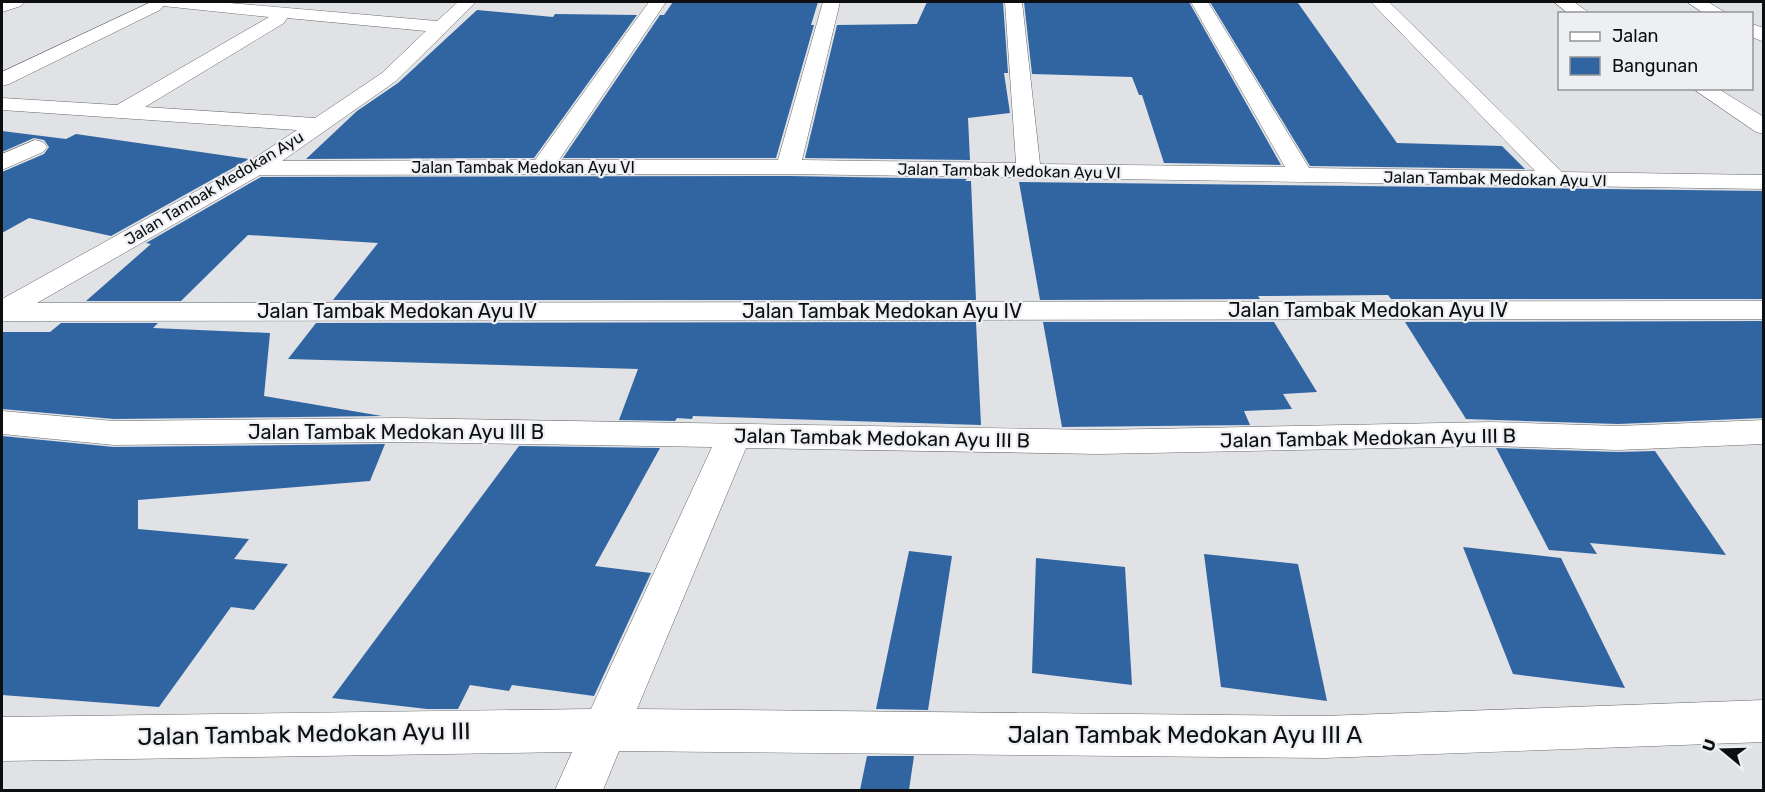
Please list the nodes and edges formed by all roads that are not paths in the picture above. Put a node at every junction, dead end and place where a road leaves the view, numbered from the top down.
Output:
1 (15, 2) edge
2 (468, 2) edge
3 (657, 2) edge
4 (832, 2) edge
5 (1014, 2) edge
6 (1200, 2) edge
7 (1380, 2) edge
8 (1563, 2) edge
9 (1696, 2) edge
10 (160, 4) edge
11 (2, 7) edge
12 (1579, 12) edge
13 (1715, 12) edge
14 (278, 19) dead end
15 (440, 27) junction
16 (2, 80) edge
17 (1705, 90) edge
18 (2, 104) edge
19 (121, 112) junction
20 (320, 125) junction
21 (1764, 127) edge
22 (35, 147) dead end
23 (2, 163) edge
24 (543, 166) junction
25 (788, 167) junction
26 (255, 168) junction
27 (1029, 171) junction
28 (1302, 176) junction
29 (1556, 179) junction
30 (1764, 182) edge
31 (1764, 310) edge
32 (2, 311) edge
33 (2, 423) edge
34 (1764, 432) edge
35 (734, 435) junction
36 (1764, 721) edge
37 (606, 730) junction
38 (2, 739) edge
39 (579, 790) edge

1 - 11 street
2 - 15 street, Jalan Tambak Medokan Ayu
3 - 24 street
4 - 25 street
5 - 27 street
6 - 28 street
7 - 29 street
8 - 12 street
9 - 13 street
10 - 15 street
10 - 16 street
14 - 19 street
15 - 20 street, Jalan Tambak Medokan Ayu
17 - 21 street
18 - 19 street
19 - 20 street
20 - 26 street, Jalan Tambak Medokan Ayu
22 - 23 street
24 - 25 street, Jalan Tambak Medokan Ayu VI
24 - 26 street, Jalan Tambak Medokan Ayu VI
25 - 27 street, Jalan Tambak Medokan Ayu VI
26 - 32 street, Jalan Tambak Medokan Ayu
27 - 28 street, Jalan Tambak Medokan Ayu VI
28 - 29 street, Jalan Tambak Medokan Ayu VI
29 - 30 street, Jalan Tambak Medokan Ayu VI
31 - 32 street, Jalan Tambak Medokan Ayu IV
33 - 35 street, Jalan Tambak Medokan Ayu III B
34 - 35 street, Jalan Tambak Medokan Ayu III B
35 - 37 street
36 - 37 street, Jalan Tambak Medokan Ayu III A
37 - 38 street, Jalan Tambak Medokan Ayu III
37 - 39 street

